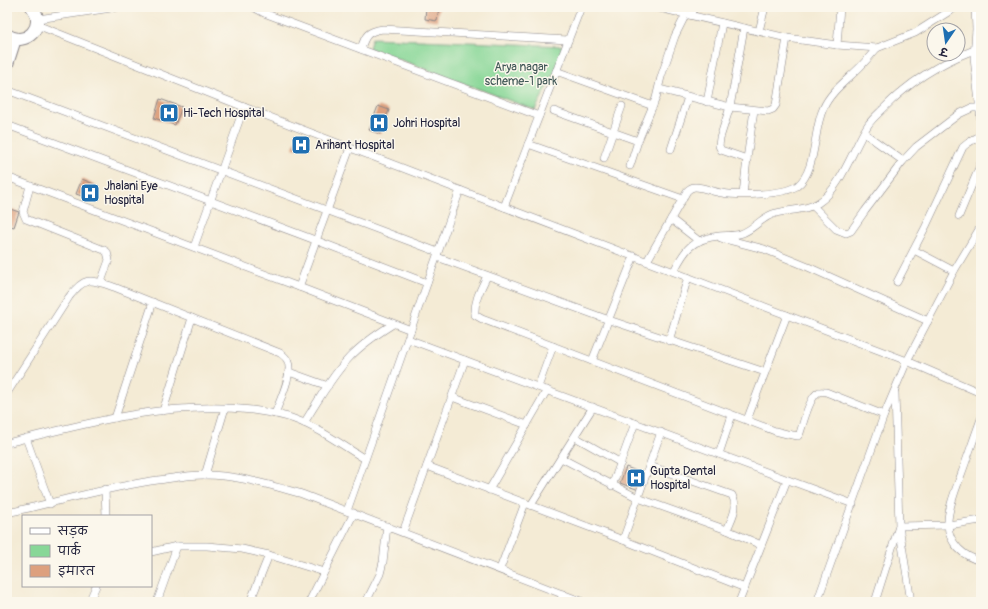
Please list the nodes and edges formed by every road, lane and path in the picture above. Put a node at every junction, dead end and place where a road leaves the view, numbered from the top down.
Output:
1 (32, 7) edge
2 (118, 7) edge
3 (253, 7) edge
4 (581, 7) edge
5 (655, 7) edge
6 (694, 7) edge
7 (765, 7) edge
8 (840, 7) edge
9 (956, 7) edge
10 (975, 7) edge
11 (688, 15) junction
12 (37, 22) junction
13 (722, 23) junction
14 (744, 28) junction
15 (759, 31) junction
16 (11, 37) edge
17 (787, 38) junction
18 (568, 40) junction
19 (837, 45) junction
20 (878, 48) junction
21 (362, 49) junction
22 (974, 50) junction
23 (7, 64) edge
24 (556, 71) junction
25 (658, 89) junction
26 (7, 90) edge
27 (688, 97) junction
28 (707, 102) junction
29 (622, 106) dead end
30 (653, 106) junction
31 (244, 107) junction
32 (730, 107) junction
33 (980, 108) edge
34 (754, 110) junction
35 (554, 111) dead end
36 (539, 116) junction
37 (981, 120) edge
38 (7, 125) edge
39 (613, 132) junction
40 (864, 133) junction
41 (981, 135) edge
42 (638, 141) junction
43 (528, 144) junction
44 (350, 148) junction
45 (671, 149) dead end
46 (604, 158) dead end
47 (747, 159) junction
48 (903, 161) junction
49 (981, 163) edge
50 (630, 166) dead end
51 (221, 171) junction
52 (7, 177) edge
53 (30, 186) junction
54 (460, 190) junction
55 (743, 194) junction
56 (683, 199) junction
57 (210, 201) junction
58 (504, 206) junction
59 (813, 206) junction
60 (327, 210) junction
61 (959, 216) dead end
62 (671, 219) junction
63 (981, 226) edge
64 (716, 236) junction
65 (316, 240) junction
66 (699, 241) junction
67 (194, 247) junction
68 (914, 250) junction
69 (438, 254) junction
70 (634, 256) junction
71 (647, 261) junction
72 (674, 271) junction
73 (954, 271) junction
74 (487, 276) junction
75 (688, 277) junction
76 (102, 282) junction
77 (897, 282) dead end
78 (427, 283) junction
79 (298, 286) junction
80 (153, 302) junction
81 (787, 315) junction
82 (192, 318) junction
83 (609, 320) junction
84 (928, 321) junction
85 (393, 324) junction
86 (411, 330) junction
87 (408, 339) junction
88 (669, 341) junction
89 (553, 346) junction
90 (465, 360) junction
91 (592, 361) junction
92 (907, 361) junction
93 (289, 372) junction
94 (765, 372) junction
95 (328, 386) junction
96 (538, 387) junction
97 (547, 390) junction
98 (895, 391) junction
99 (981, 392) edge
100 (7, 393) edge
101 (452, 398) junction
102 (593, 407) junction
103 (225, 408) junction
104 (163, 411) junction
105 (275, 414) junction
106 (732, 415) junction
107 (884, 416) junction
108 (115, 418) junction
109 (981, 419) edge
110 (747, 420) junction
111 (304, 423) junction
112 (635, 423) junction
113 (527, 425) junction
114 (661, 432) junction
115 (575, 437) junction
116 (26, 438) junction
117 (7, 442) edge
118 (719, 454) junction
119 (561, 458) junction
120 (365, 459) junction
121 (621, 463) junction
122 (427, 466) junction
123 (650, 466) junction
124 (205, 475) junction
125 (787, 480) junction
126 (612, 486) junction
127 (105, 489) junction
128 (489, 490) junction
129 (638, 498) junction
130 (50, 504) junction
131 (528, 504) junction
132 (853, 504) junction
133 (350, 512) junction
134 (7, 513) edge
135 (106, 515) edge
136 (981, 520) edge
137 (948, 525) junction
138 (387, 526) junction
139 (899, 526) junction
140 (727, 530) junction
141 (403, 532) junction
142 (623, 540) junction
143 (761, 545) junction
144 (177, 546) junction
145 (152, 552) edge
146 (269, 555) junction
147 (981, 561) edge
148 (500, 569) junction
149 (324, 572) junction
150 (96, 587) edge
151 (745, 588) junction
152 (562, 594) junction
153 (89, 602) edge
154 (156, 602) edge
155 (250, 602) edge
156 (309, 602) edge
157 (366, 602) edge
158 (560, 602) edge
159 (583, 602) edge
160 (739, 602) edge
161 (817, 602) edge
162 (875, 602) edge
163 (911, 602) edge

1 - 12 main road
2 - 12 street
3 - 21 street
4 - 18 street
5 - 11 street
6 - 11 street
7 - 15 street
8 - 19 street
9 - 20 street
10 - 22 street
11 - 13 street
11 - 25 street
12 - 16 main road
12 - 31 street
13 - 14 street
13 - 28 street
14 - 15 street
14 - 32 street
15 - 17 street
16 - 23 main road
17 - 19 street
17 - 34 street
18 - 21 street
18 - 24 street
19 - 20 street
20 - 55 street
21 - 36 street
22 - 33 street
22 - 40 street
24 - 30 street
24 - 36 street
25 - 27 street
25 - 30 street
26 - 51 street
27 - 28 street
27 - 45 street
28 - 32 street
29 - 39 street
30 - 42 street
31 - 44 street
31 - 51 street
32 - 34 street
32 - 47 street
33 - 37 street
33 - 48 street
34 - 47 street
35 - 39 street
36 - 43 street
38 - 57 street
39 - 42 street
39 - 46 street
40 - 48 street
40 - 59 street
41 - 68 street
42 - 50 street
43 - 56 street
43 - 58 street
44 - 54 street
44 - 60 street
47 - 55 street
48 - 59 street
49 - 61 street
51 - 57 street
51 - 60 street
52 - 53 street
53 - 67 street
53 - 76 street
54 - 58 street
54 - 69 street
55 - 56 street
56 - 62 street
57 - 65 street
57 - 67 street
58 - 70 street
59 - 64 street
60 - 65 street
60 - 69 street
62 - 66 street
62 - 71 street
63 - 73 street
64 - 66 street
64 - 84 street
65 - 78 street
65 - 79 street
66 - 72 street
67 - 79 street
68 - 73 street
68 - 77 street
69 - 74 street
69 - 78 street
70 - 71 street
70 - 83 street
71 - 72 street
72 - 75 street
73 - 84 street
74 - 83 street
74 - 89 street
75 - 81 street
75 - 88 street
76 - 80 street
76 - 100 street
78 - 86 street
79 - 85 street
80 - 82 street
80 - 108 street
81 - 92 street
81 - 94 street
82 - 93 street
82 - 104 street
83 - 88 street
83 - 91 street
84 - 92 street
85 - 86 street
85 - 95 street
86 - 87 street
87 - 90 street
87 - 120 street
88 - 94 street
89 - 91 street
89 - 96 street
90 - 96 street
90 - 101 street
91 - 106 street
92 - 98 street
92 - 99 street
93 - 95 street
93 - 105 street
94 - 110 street
95 - 111 street
96 - 97 street
97 - 102 street
97 - 113 street
98 - 107 street
98 - 139 street
101 - 113 street
101 - 122 street
102 - 112 street
102 - 115 street
103 - 104 street
103 - 105 street
103 - 124 street
104 - 108 street
105 - 111 street
106 - 110 street
106 - 118 street
107 - 110 street
107 - 132 street
108 - 116 street
109 - 137 street
111 - 120 street
112 - 114 street
112 - 121 street
113 - 128 street
114 - 118 street
114 - 123 street
115 - 119 street
115 - 121 street
116 - 117 street
116 - 130 street
118 - 125 street
119 - 126 street
119 - 131 street
120 - 133 street
121 - 126 street
122 - 128 street
122 - 141 street
123 - 129 street
123 - 140 street
124 - 127 street
124 - 133 street
125 - 132 street
125 - 143 street
126 - 129 street
127 - 130 street
127 - 135 street
128 - 131 street
129 - 140 street
129 - 142 street
130 - 134 street
131 - 142 street
131 - 148 street
132 - 161 street
133 - 138 street
133 - 149 street
136 - 137 street
137 - 139 street
137 - 147 street
138 - 141 street
138 - 157 street
139 - 162 street
139 - 163 street
140 - 143 street
141 - 148 street
142 - 151 street
143 - 151 street
144 - 145 street
144 - 146 street
144 - 154 street
146 - 149 street
146 - 155 street
148 - 152 street
149 - 156 street
150 - 153 street
151 - 160 street
152 - 158 street
152 - 159 street

